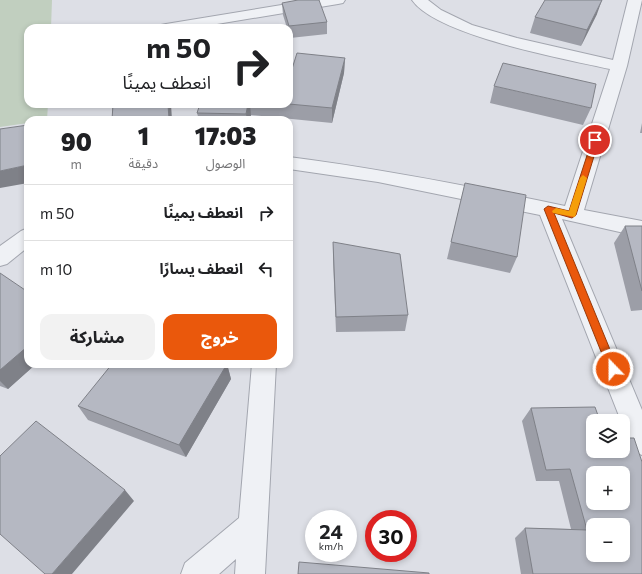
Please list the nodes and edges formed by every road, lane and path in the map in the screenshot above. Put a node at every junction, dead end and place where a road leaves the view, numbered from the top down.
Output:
1 (338, 0) edge
2 (419, 0) edge
3 (635, 0) edge
4 (191, 24) edge
5 (619, 66) junction
6 (293, 164) edge
7 (548, 209) junction
8 (572, 215) junction
9 (642, 229) edge
10 (24, 239) edge
11 (0, 258) edge
12 (264, 368) edge
13 (642, 442) edge
14 (252, 526) junction
15 (196, 574) edge
16 (250, 574) edge

1 - 4 street
2 - 5 street
3 - 5 street
5 - 8 street
6 - 7 street
7 - 8 street
7 - 13 street
8 - 9 street
10 - 11 street
12 - 14 street
14 - 15 street
14 - 16 street

